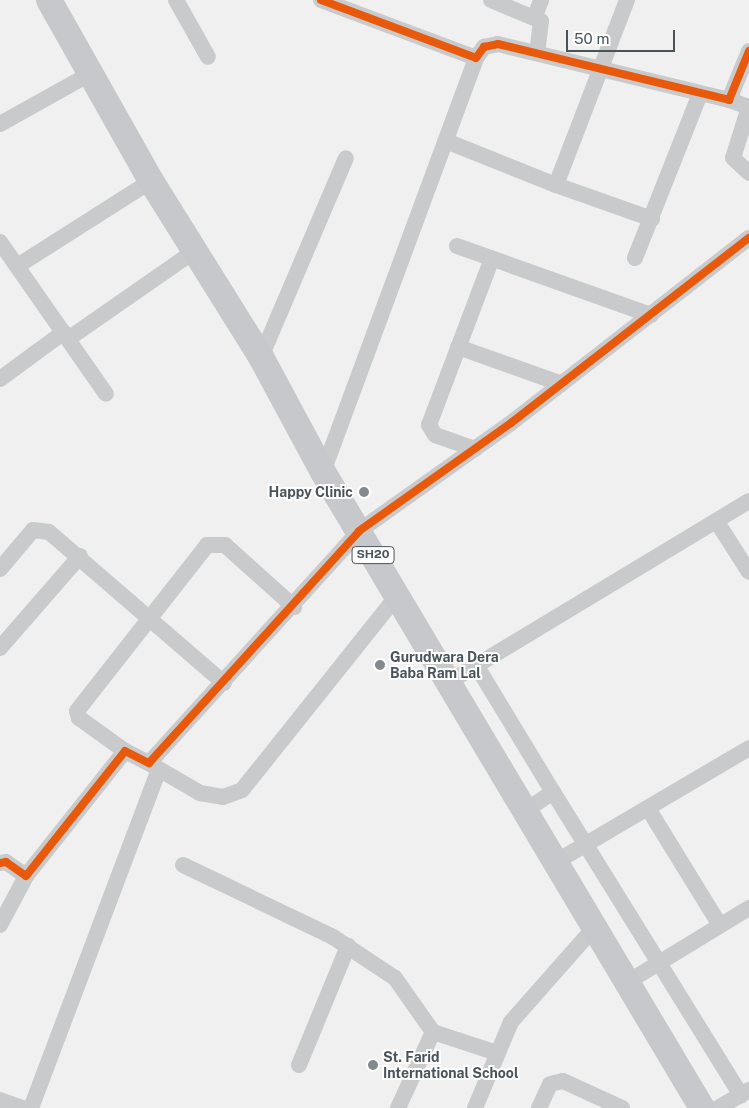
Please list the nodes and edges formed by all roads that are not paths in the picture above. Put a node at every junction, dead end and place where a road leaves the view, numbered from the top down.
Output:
1 (176, 0) edge
2 (321, 0) edge
3 (491, 0) edge
4 (542, 0) edge
5 (627, 0) edge
6 (53, 2) edge
7 (535, 16) junction
8 (749, 51) edge
9 (537, 52) junction
10 (208, 57) dead end
11 (476, 58) junction
12 (604, 68) junction
13 (88, 75) junction
14 (699, 96) junction
15 (729, 100) junction
16 (749, 107) edge
17 (0, 124) edge
18 (446, 141) junction
19 (346, 158) dead end
20 (749, 173) edge
21 (151, 181) junction
22 (556, 185) junction
23 (652, 219) junction
24 (749, 238) edge
25 (0, 242) edge
26 (457, 246) dead end
27 (193, 252) junction
28 (492, 258) junction
29 (635, 258) dead end
30 (19, 266) junction
31 (651, 315) junction
32 (66, 335) junction
33 (458, 347) junction
34 (261, 357) junction
35 (0, 379) edge
36 (562, 384) junction
37 (106, 394) dead end
38 (474, 449) junction
39 (324, 472) junction
40 (749, 500) edge
41 (717, 522) junction
42 (359, 531) junction
43 (80, 556) junction
44 (0, 570) edge
45 (749, 572) edge
46 (397, 596) junction
47 (294, 607) junction
48 (149, 618) junction
49 (0, 648) edge
50 (476, 665) junction
51 (449, 682) junction
52 (224, 684) junction
53 (749, 748) edge
54 (125, 751) junction
55 (154, 767) junction
56 (553, 792) junction
57 (649, 810) junction
58 (525, 811) junction
59 (586, 847) junction
60 (2, 860) edge
61 (554, 863) junction
62 (183, 865) dead end
63 (26, 876) junction
64 (749, 908) edge
65 (719, 924) junction
66 (0, 925) edge
67 (593, 929) junction
68 (348, 946) junction
69 (658, 964) junction
70 (626, 982) junction
71 (433, 1032) junction
72 (497, 1053) junction
73 (299, 1065) dead end
74 (745, 1092) edge
75 (0, 1100) edge
76 (22, 1108) edge
77 (31, 1108) edge
78 (398, 1108) edge
79 (475, 1108) edge
80 (538, 1108) edge
81 (622, 1108) edge
82 (702, 1108) edge
83 (718, 1108) edge

1 - 10 street
2 - 11 street
3 - 7 street
4 - 7 street
5 - 12 street
6 - 13 main road, SH20
7 - 9 street
8 - 15 street
9 - 11 street
9 - 12 street
11 - 18 street
12 - 14 street
12 - 22 street
13 - 17 street
13 - 21 main road, SH20
14 - 15 street
14 - 23 street
15 - 16 street
16 - 20 street
18 - 22 street
18 - 39 street
19 - 34 street
21 - 27 main road, SH20
21 - 30 street
22 - 23 street
23 - 29 street
24 - 31 street
25 - 30 street
26 - 28 street
27 - 32 street
27 - 34 main road, SH20
28 - 31 street
28 - 33 street
30 - 32 street
31 - 36 street
32 - 35 street
32 - 37 street
33 - 36 street
33 - 38 street
34 - 39 main road, SH20
36 - 38 street
38 - 42 street
39 - 42 main road, SH20
40 - 41 street
41 - 45 street
41 - 50 street
42 - 46 main road, SH20
42 - 47 street
43 - 44 street
43 - 48 street
43 - 49 street
46 - 51 main road, SH20
46 - 55 street
47 - 48 street
47 - 52 street
48 - 52 street
48 - 54 street
50 - 51 street
50 - 56 street
51 - 58 main road, SH20
52 - 55 street
53 - 57 street
54 - 55 street
54 - 63 street
55 - 77 street
56 - 58 street
56 - 59 street
57 - 59 street
57 - 65 street
58 - 61 main road, SH20
59 - 61 street
59 - 69 street
60 - 63 street
61 - 67 main road, SH20
62 - 68 street
63 - 66 street
64 - 65 street
65 - 69 street
67 - 70 main road, SH20
67 - 72 street
68 - 71 street
68 - 73 street
69 - 70 street
69 - 74 street
70 - 82 main road, SH20
71 - 72 street
71 - 78 street
72 - 79 street
74 - 83 street
75 - 76 street
80 - 81 street

